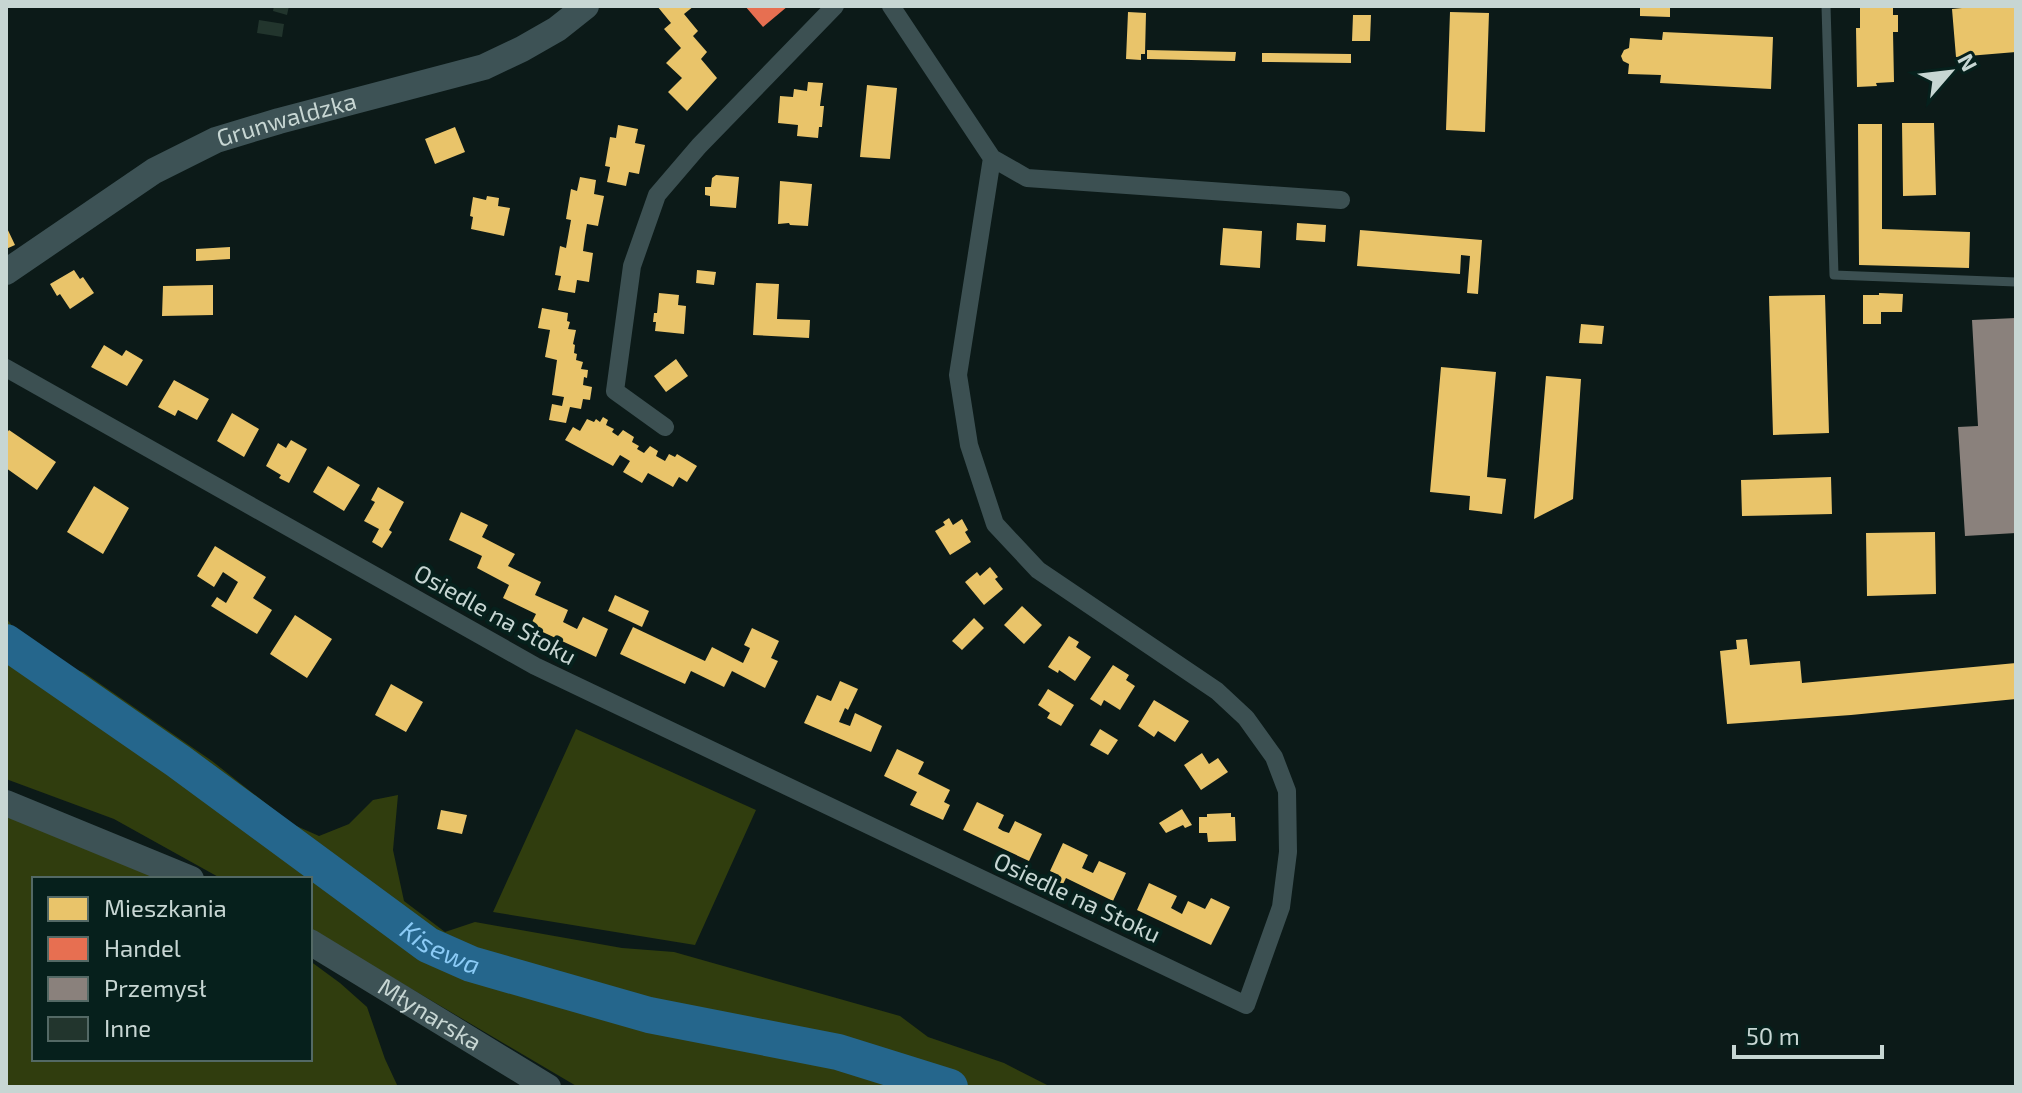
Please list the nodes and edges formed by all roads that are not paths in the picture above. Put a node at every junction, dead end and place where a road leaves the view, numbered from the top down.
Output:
1 (586, 6) edge
2 (835, 6) edge
3 (891, 6) edge
4 (1826, 6) edge
5 (992, 158) junction
6 (1341, 200) dead end
7 (6, 272) edge
8 (2016, 282) edge
9 (6, 368) edge
10 (665, 427) dead end
11 (6, 803) edge
12 (186, 877) edge
13 (312, 943) edge
14 (548, 1087) edge

1 - 7 main road, Grunwaldzka
2 - 10 street
3 - 5 street
4 - 8 lane
5 - 6 street
5 - 9 street, Osiedle na Stoku
11 - 12 main road
13 - 14 main road, Młynarska

